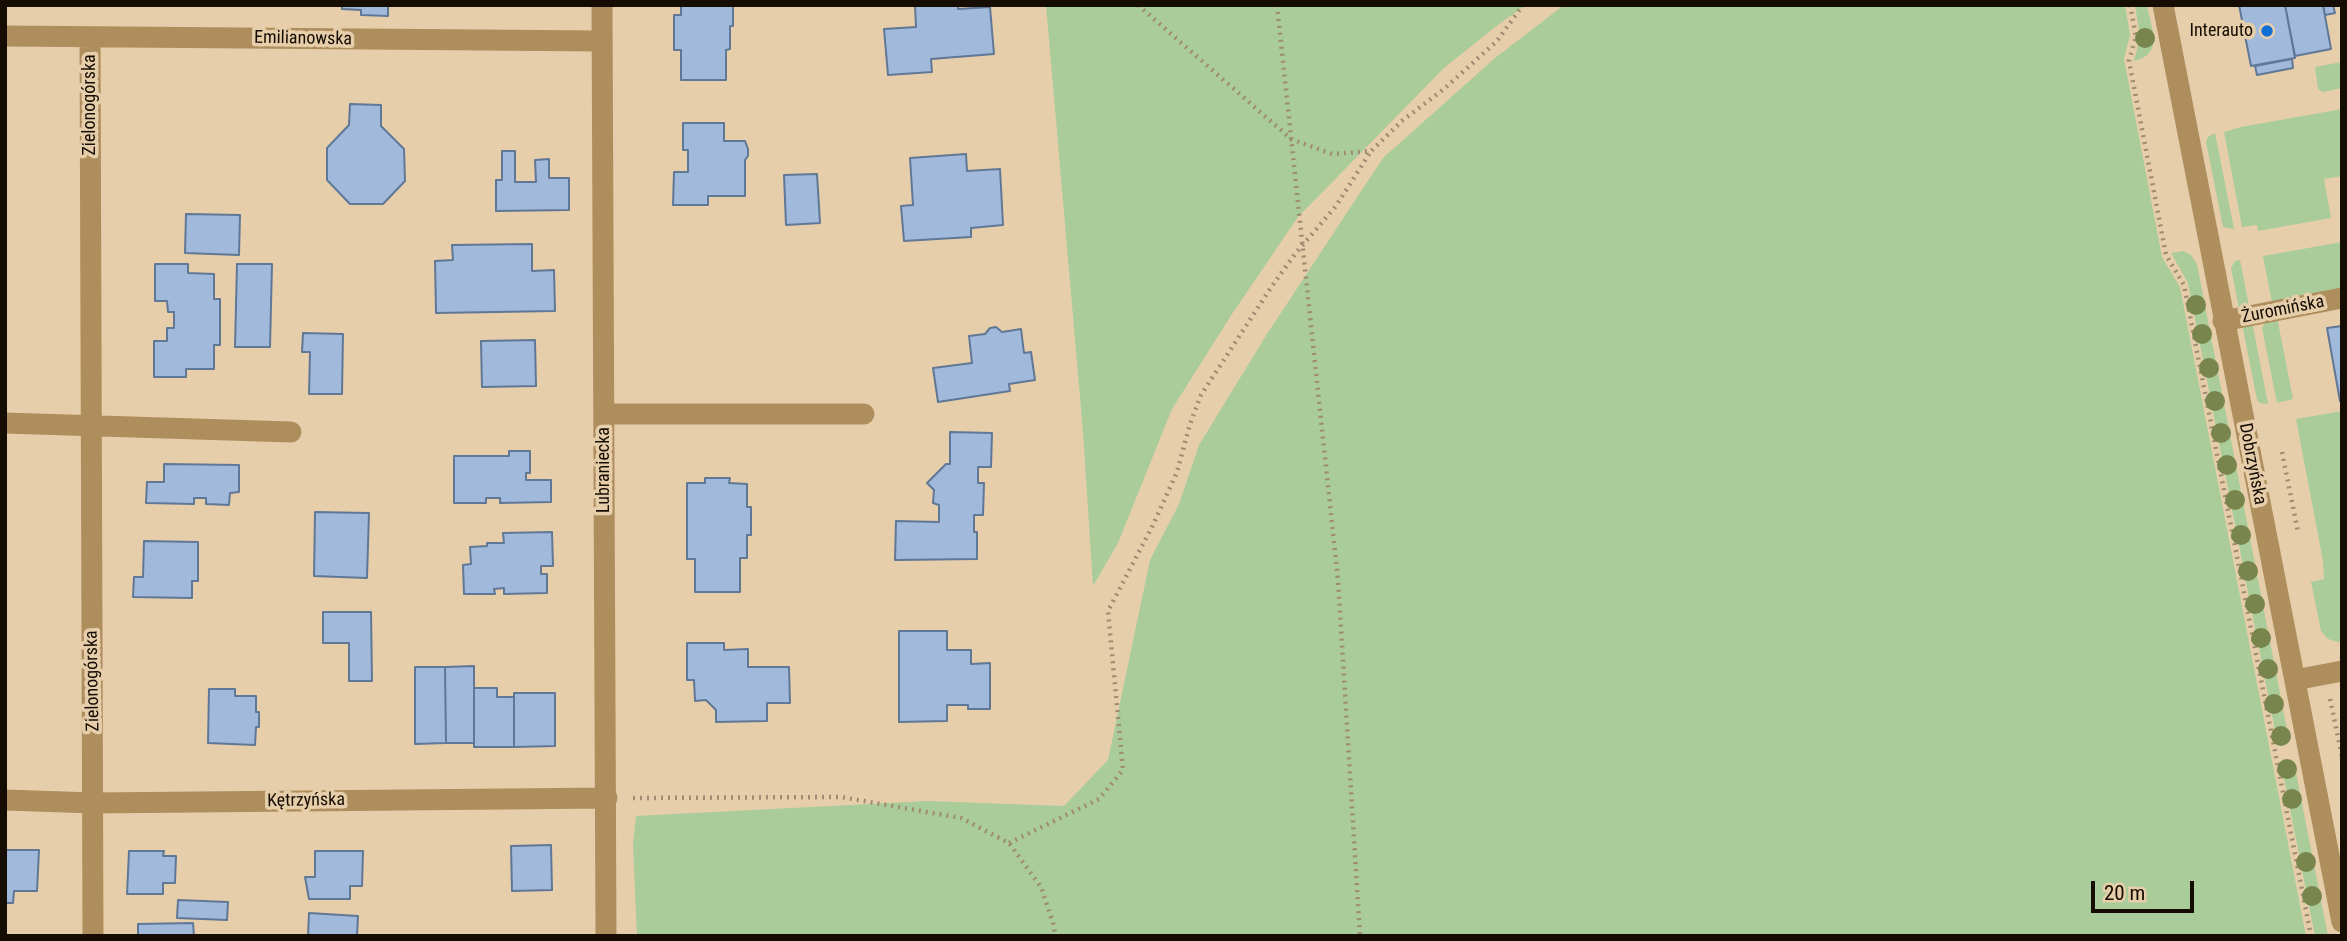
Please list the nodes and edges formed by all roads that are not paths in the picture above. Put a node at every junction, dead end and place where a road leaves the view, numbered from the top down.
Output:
1 (602, 5) edge
2 (2163, 5) edge
3 (5, 36) edge
4 (90, 37) junction
5 (601, 41) junction
6 (2342, 298) edge
7 (2223, 321) junction
8 (604, 414) junction
9 (864, 414) dead end
10 (5, 423) edge
11 (91, 426) junction
12 (291, 432) dead end
13 (2342, 671) edge
14 (2295, 680) junction
15 (607, 798) junction
16 (5, 800) edge
17 (94, 803) junction
18 (2342, 922) edge
19 (93, 936) edge
20 (606, 936) edge

1 - 5 street, Lubraniecka
2 - 7 street, Dobrzyńska
3 - 4 street, Emilianowska
4 - 5 street, Emilianowska
4 - 11 street, Zielonogórska
5 - 8 street, Lubraniecka
6 - 7 street, Żuromińska
7 - 14 street, Dobrzyńska
8 - 9 street
8 - 15 street, Lubraniecka
10 - 11 street
11 - 12 street
11 - 17 street, Zielonogórska
13 - 14 street
14 - 18 street, Dobrzyńska
15 - 17 street, Kętrzyńska
15 - 20 street, Lubraniecka
16 - 17 street, Kętrzyńska
17 - 19 street, Zielonogórska

